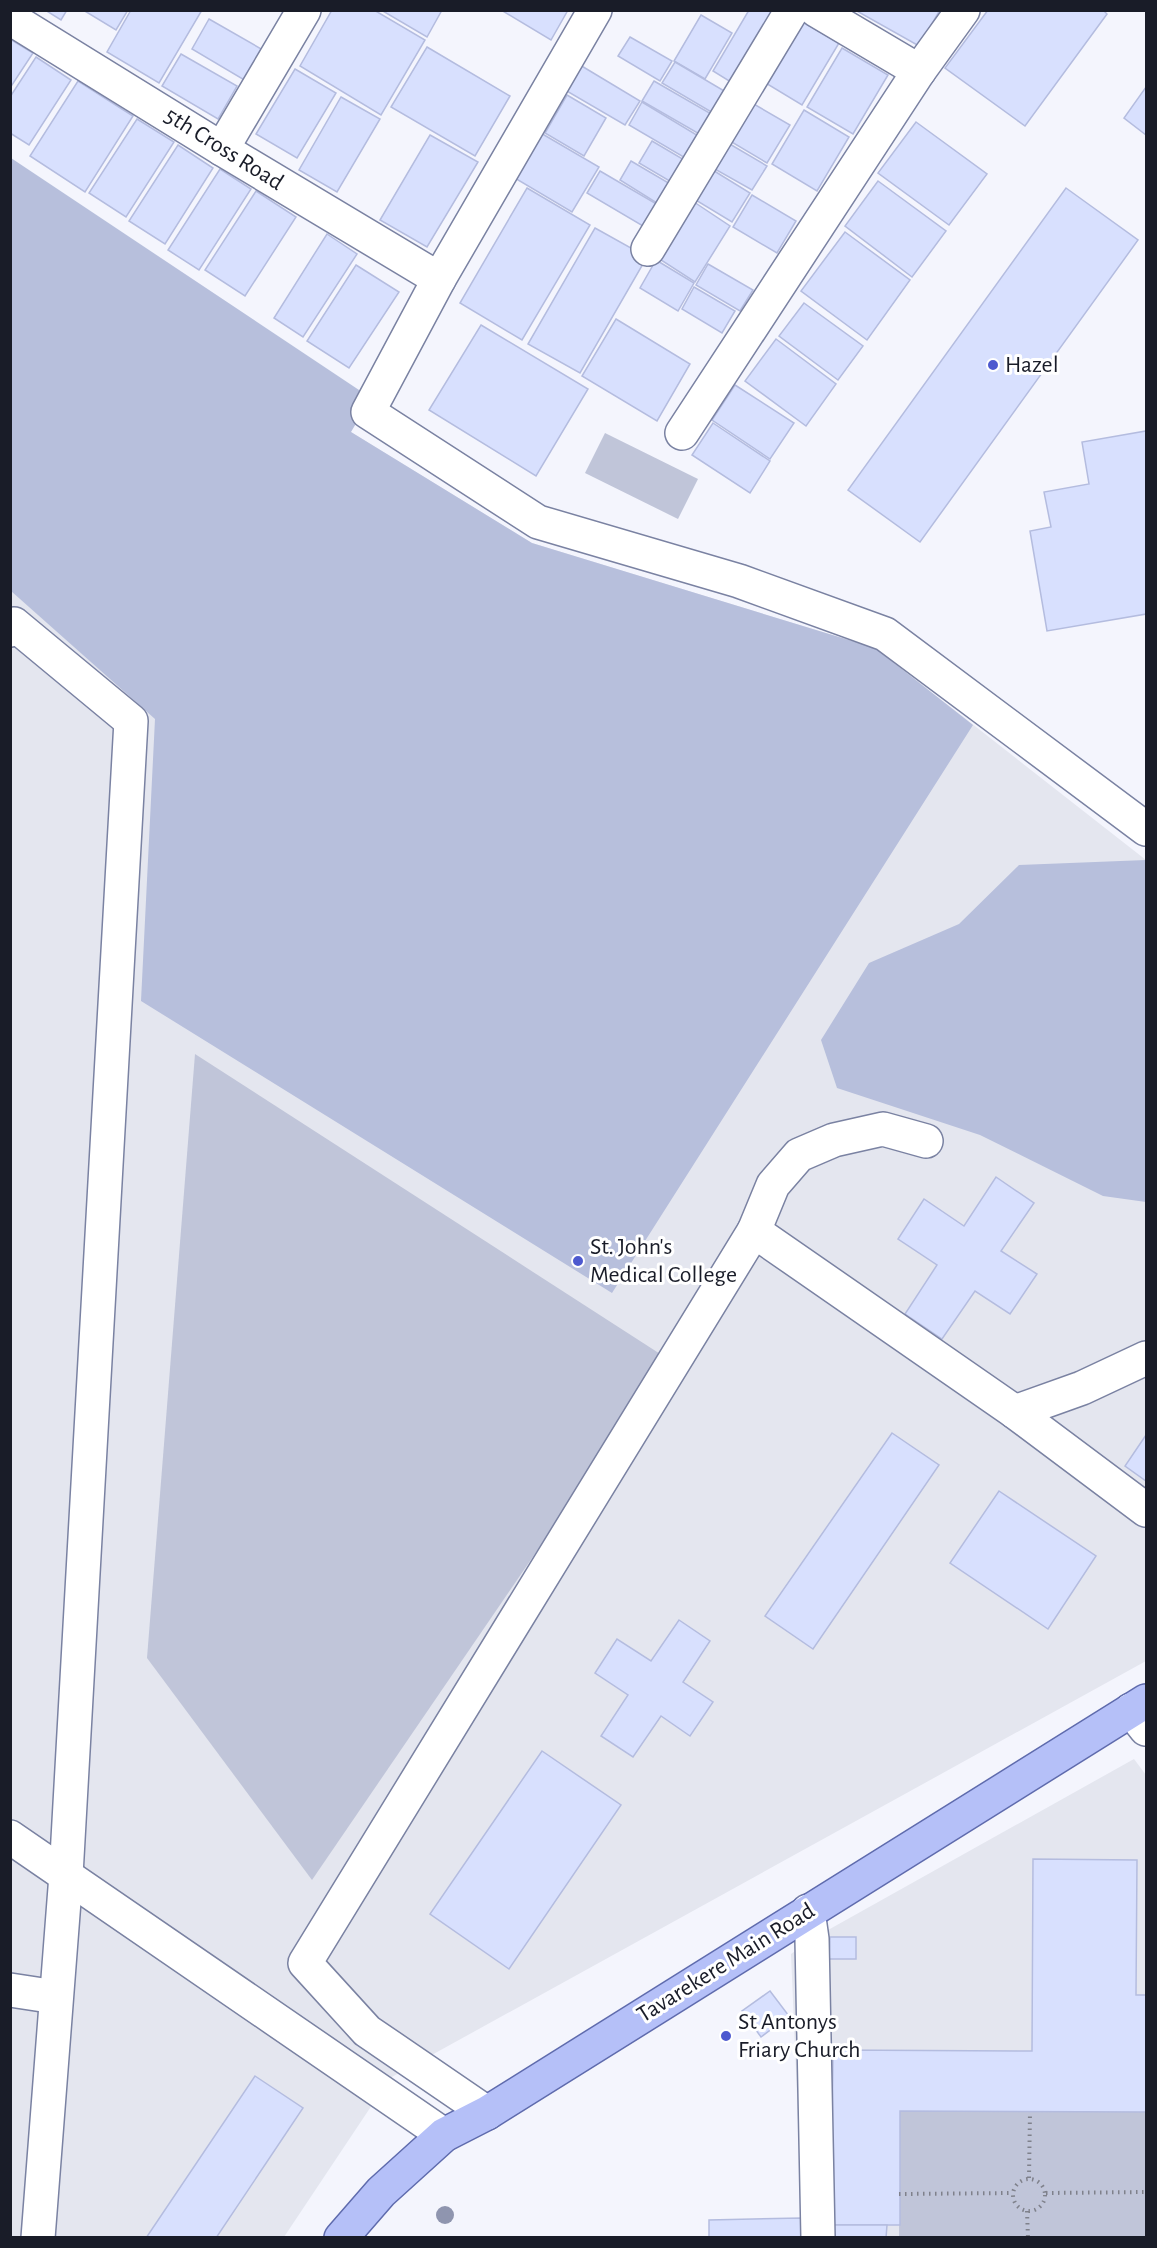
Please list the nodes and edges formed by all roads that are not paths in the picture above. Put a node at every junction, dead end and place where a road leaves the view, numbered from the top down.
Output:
1 (304, 10) edge
2 (595, 10) edge
3 (792, 10) edge
4 (816, 10) edge
5 (963, 10) edge
6 (10, 18) edge
7 (919, 70) junction
8 (222, 149) junction
9 (648, 249) dead end
10 (439, 279) junction
11 (682, 433) dead end
12 (10, 630) edge
13 (1146, 829) edge
14 (926, 1141) dead end
15 (754, 1231) junction
16 (1146, 1358) edge
17 (1015, 1412) junction
18 (1146, 1510) edge
19 (1141, 1714) edge
20 (10, 1837) edge
21 (66, 1875) junction
22 (808, 1911) junction
23 (10, 1990) edge
24 (57, 1997) junction
25 (487, 2113) junction
26 (444, 2135) junction
27 (38, 2238) edge
28 (341, 2238) edge
29 (818, 2238) edge

1 - 8 street
2 - 10 street
3 - 9 street
4 - 7 street
5 - 7 street
6 - 8 street, 5th Cross Road
7 - 11 street
8 - 10 street, 5th Cross Road
10 - 13 street
12 - 21 street
14 - 15 street
15 - 17 street
15 - 25 street
16 - 17 street
17 - 18 street
19 - 22 main road, Tavarekere Main Road
20 - 21 street
21 - 24 street
21 - 26 street
22 - 25 main road, Tavarekere Main Road
22 - 29 street
23 - 24 street
24 - 27 street
25 - 26 main road, Tavarekere Main Road
26 - 28 main road, Tavarekere Main Road

